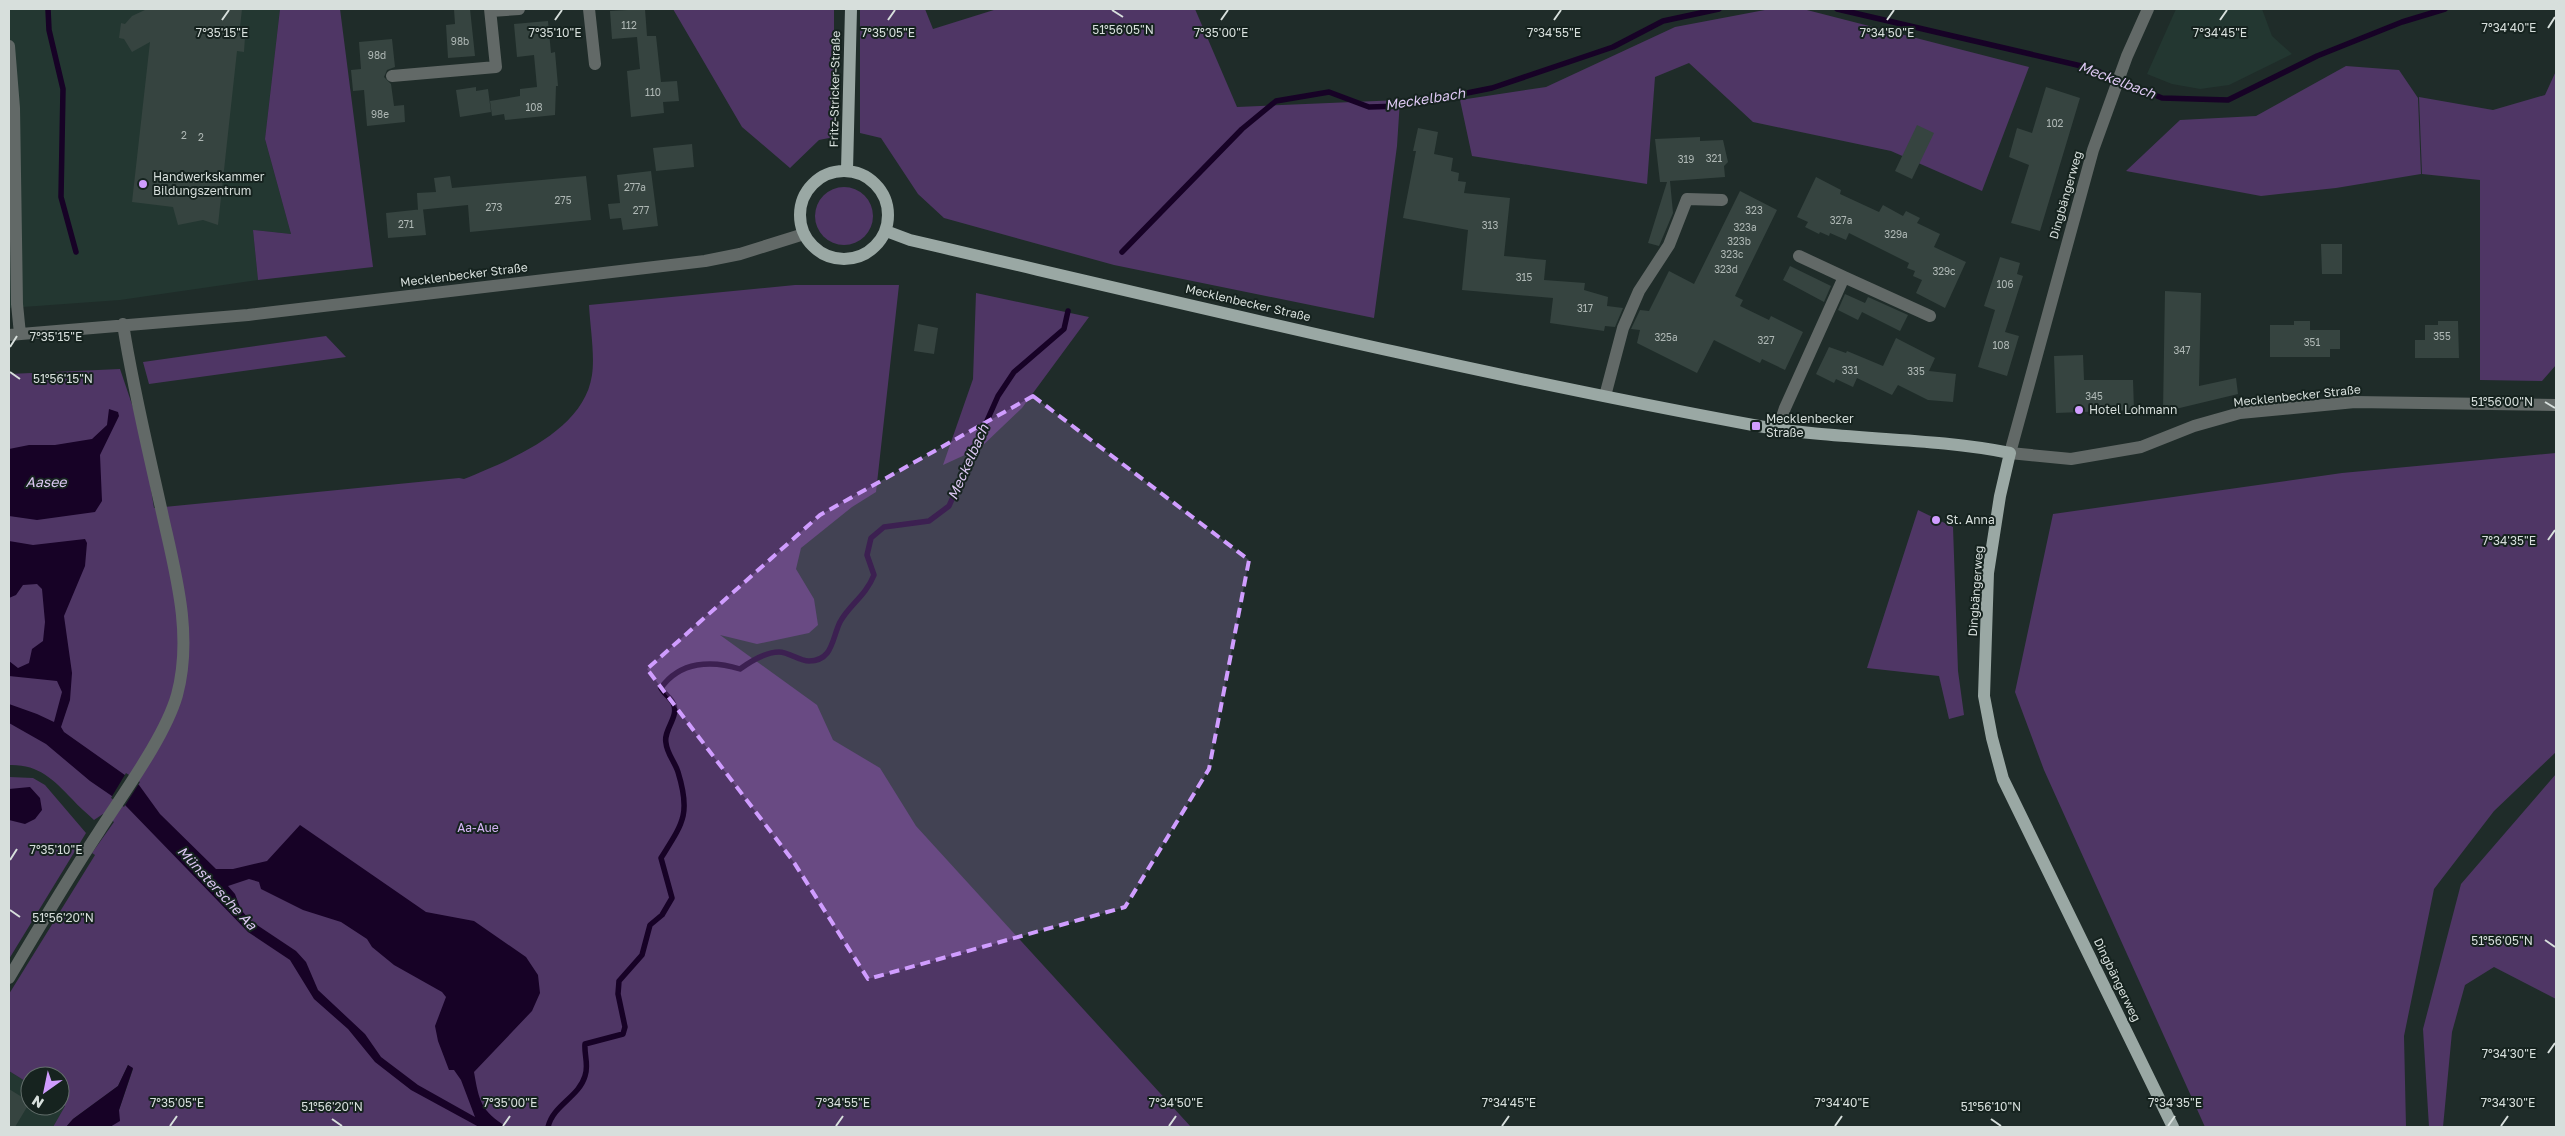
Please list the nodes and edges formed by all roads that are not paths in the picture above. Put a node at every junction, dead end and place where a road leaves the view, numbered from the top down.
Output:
1 (519, 9) edge
2 (589, 9) edge
3 (851, 9) edge
4 (2148, 9) edge
5 (490, 10) edge
6 (9, 46) edge
7 (594, 64) dead end
8 (392, 76) dead end
9 (847, 170) junction
10 (1722, 200) dead end
11 (886, 231) junction
12 (804, 234) junction
13 (1799, 256) dead end
14 (1844, 277) junction
15 (1930, 316) dead end
16 (123, 324) junction
17 (14, 334) edge
18 (1605, 396) junction
19 (2556, 405) edge
20 (1778, 429) junction
21 (2010, 453) junction
22 (9, 978) edge
23 (2173, 1127) edge

1 - 5 street
2 - 7 street
3 - 9 main road, Fritz-Stricker-Straße
4 - 21 street, Dingbängerweg
5 - 8 street
6 - 17 street
9 - 11 main road
9 - 12 main road
10 - 18 street
11 - 12 main road
11 - 18 main road, Mecklenbecker Straße
12 - 16 street, Mecklenbecker Straße
13 - 14 street
14 - 15 street
14 - 20 street
16 - 17 street, Mecklenbecker Straße
16 - 22 street
18 - 20 main road, Mecklenbecker Straße
19 - 21 street, Mecklenbecker Straße
20 - 21 main road, Mecklenbecker Straße
21 - 23 main road, Dingbängerweg

